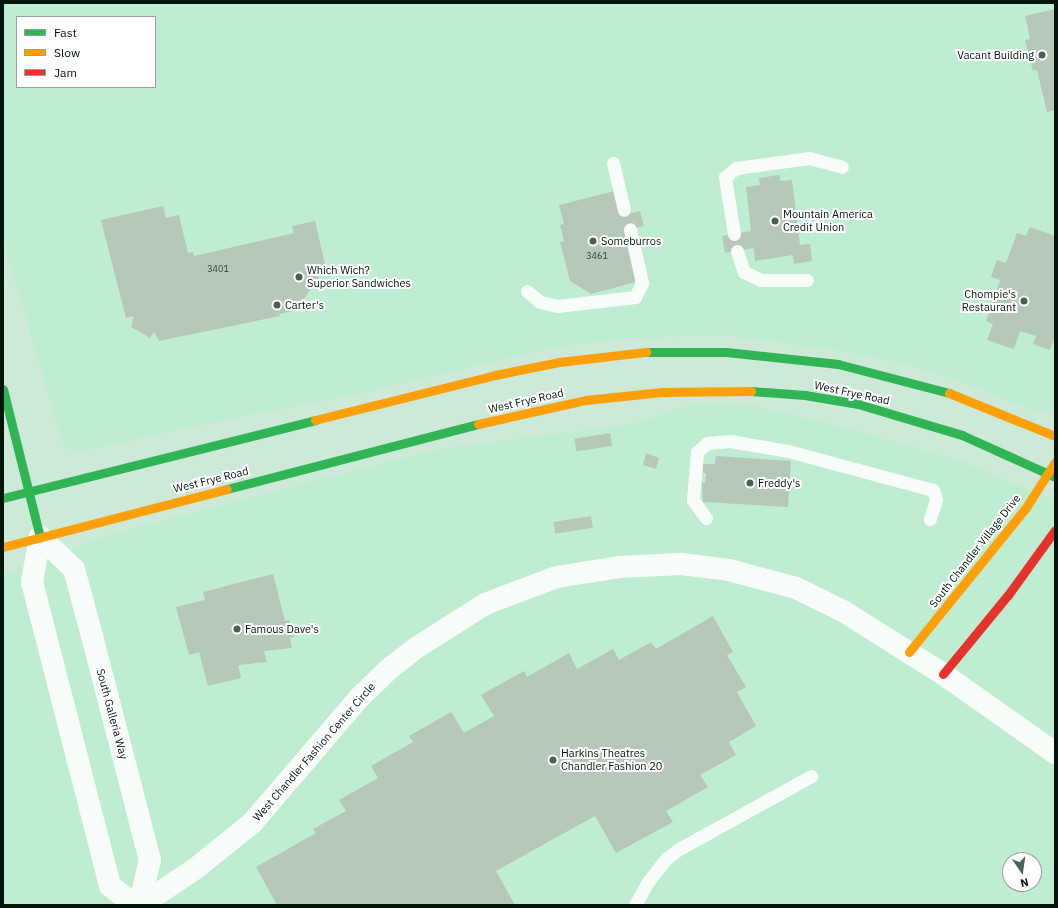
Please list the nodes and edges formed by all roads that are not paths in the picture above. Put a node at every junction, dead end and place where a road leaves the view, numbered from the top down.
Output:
1 (613, 163) dead end
2 (842, 167) dead end
3 (624, 210) dead end
4 (630, 229) dead end
5 (734, 234) dead end
6 (737, 251) dead end
7 (807, 280) dead end
8 (527, 291) dead end
9 (3, 389) edge
10 (1055, 436) edge
11 (1055, 462) edge
12 (1052, 475) edge
13 (29, 491) junction
14 (3, 498) edge
15 (706, 518) dead end
16 (930, 519) dead end
17 (1055, 530) edge
18 (40, 536) junction
19 (3, 547) edge
20 (909, 652) junction
21 (943, 674) junction
22 (1055, 753) edge
23 (811, 776) dead end
24 (135, 905) edge
25 (140, 905) edge
26 (635, 905) edge

1 - 3 lane
2 - 5 lane
4 - 8 lane
6 - 7 lane
9 - 13 street
10 - 13 street
11 - 12 street, South Chandler Village Drive
12 - 18 street, West Frye Road
12 - 20 street, South Chandler Village Drive
13 - 14 street
13 - 18 street
15 - 16 lane
17 - 21 street
18 - 19 street, West Frye Road
18 - 24 street
18 - 25 street, South Galleria Way
20 - 21 street, West Chandler Fashion Center Circle
20 - 25 street, West Chandler Fashion Center Circle
21 - 22 street, West Chandler Fashion Center Circle
23 - 26 lane

